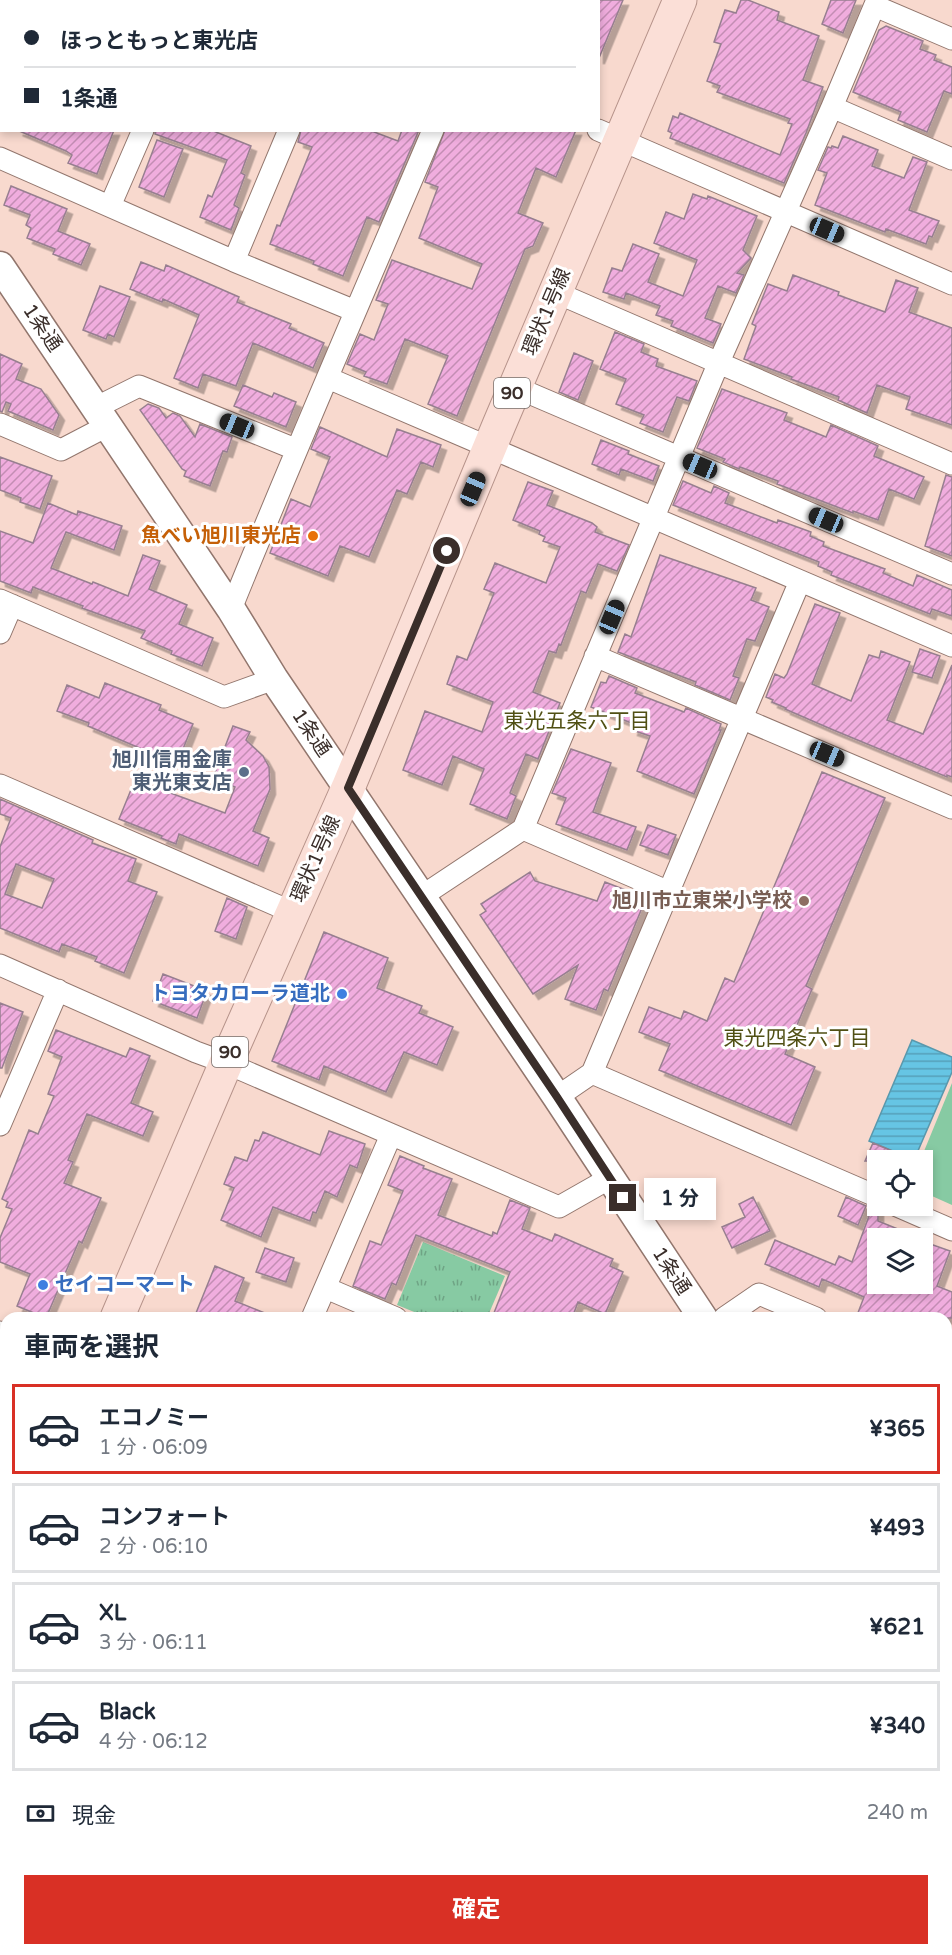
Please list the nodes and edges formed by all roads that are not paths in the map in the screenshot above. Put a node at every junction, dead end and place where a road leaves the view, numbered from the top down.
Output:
1 (680, 0) edge
2 (876, 3) edge
3 (952, 39) edge
4 (832, 107) junction
5 (142, 132) edge
6 (288, 132) edge
7 (432, 132) edge
8 (609, 136) edge
9 (0, 158) edge
10 (952, 159) edge
11 (110, 206) junction
12 (785, 212) junction
13 (234, 261) junction
14 (1, 270) edge
15 (952, 284) edge
16 (555, 292) junction
17 (355, 311) junction
18 (719, 362) junction
19 (328, 378) junction
20 (515, 387) junction
21 (101, 417) junction
22 (0, 424) edge
23 (490, 447) junction
24 (296, 449) junction
25 (680, 457) junction
26 (952, 464) edge
27 (653, 518) junction
28 (952, 574) edge
29 (800, 581) junction
30 (6, 603) edge
31 (231, 609) junction
32 (0, 633) edge
33 (952, 646) edge
34 (595, 656) junction
35 (274, 679) junction
36 (744, 718) junction
37 (0, 785) edge
38 (348, 788) junction
39 (952, 808) edge
40 (523, 829) junction
41 (669, 892) junction
42 (422, 896) junction
43 (292, 912) junction
44 (0, 965) edge
45 (58, 990) junction
46 (225, 1063) junction
47 (592, 1073) junction
48 (557, 1097) junction
49 (0, 1125) edge
50 (391, 1135) junction
51 (610, 1178) junction
52 (867, 1192) edge
53 (920, 1216) edge
54 (952, 1230) edge
55 (326, 1288) junction
56 (120, 1312) edge
57 (315, 1312) edge
58 (382, 1312) edge
59 (699, 1312) edge
60 (733, 1312) edge
61 (802, 1312) edge

1 - 8 main road, 環状1号線 / 90
2 - 3 street
2 - 4 street
4 - 10 street
4 - 12 street
5 - 11 street
6 - 13 street
7 - 17 street
8 - 12 street
8 - 16 main road, 環状1号線 / 90
9 - 11 street
11 - 13 street
12 - 15 street
12 - 18 street
13 - 17 street
14 - 21 main road, 1条通
16 - 18 street
16 - 20 main road, 環状1号線 / 90
17 - 19 street
18 - 25 street
18 - 26 street
19 - 23 street
19 - 24 street
20 - 23 main road, 環状1号線 / 90
20 - 25 street
21 - 22 street
21 - 24 street
21 - 31 main road, 1条通
23 - 27 street
23 - 38 main road, 環状1号線 / 90
24 - 31 street
25 - 27 street
25 - 28 street
27 - 29 street
27 - 34 street
29 - 33 street
29 - 36 street
30 - 32 street
30 - 35 street
31 - 35 main road, 1条通
34 - 36 street
34 - 40 street
35 - 38 main road, 1条通
36 - 39 street
36 - 41 street
37 - 43 street
38 - 42 main road, 1条通
38 - 43 main road, 環状1号線 / 90
40 - 41 street
40 - 42 street
41 - 47 street
42 - 48 main road, 1条通
43 - 46 main road, 環状1号線 / 90
44 - 45 street
45 - 46 street
45 - 49 street
46 - 50 street
46 - 56 main road, 環状1号線 / 90
47 - 48 street
47 - 52 street
48 - 51 main road, 1条通
50 - 51 street
50 - 55 street
51 - 59 main road, 1条通
53 - 54 street
55 - 57 street
55 - 58 street
60 - 61 street

